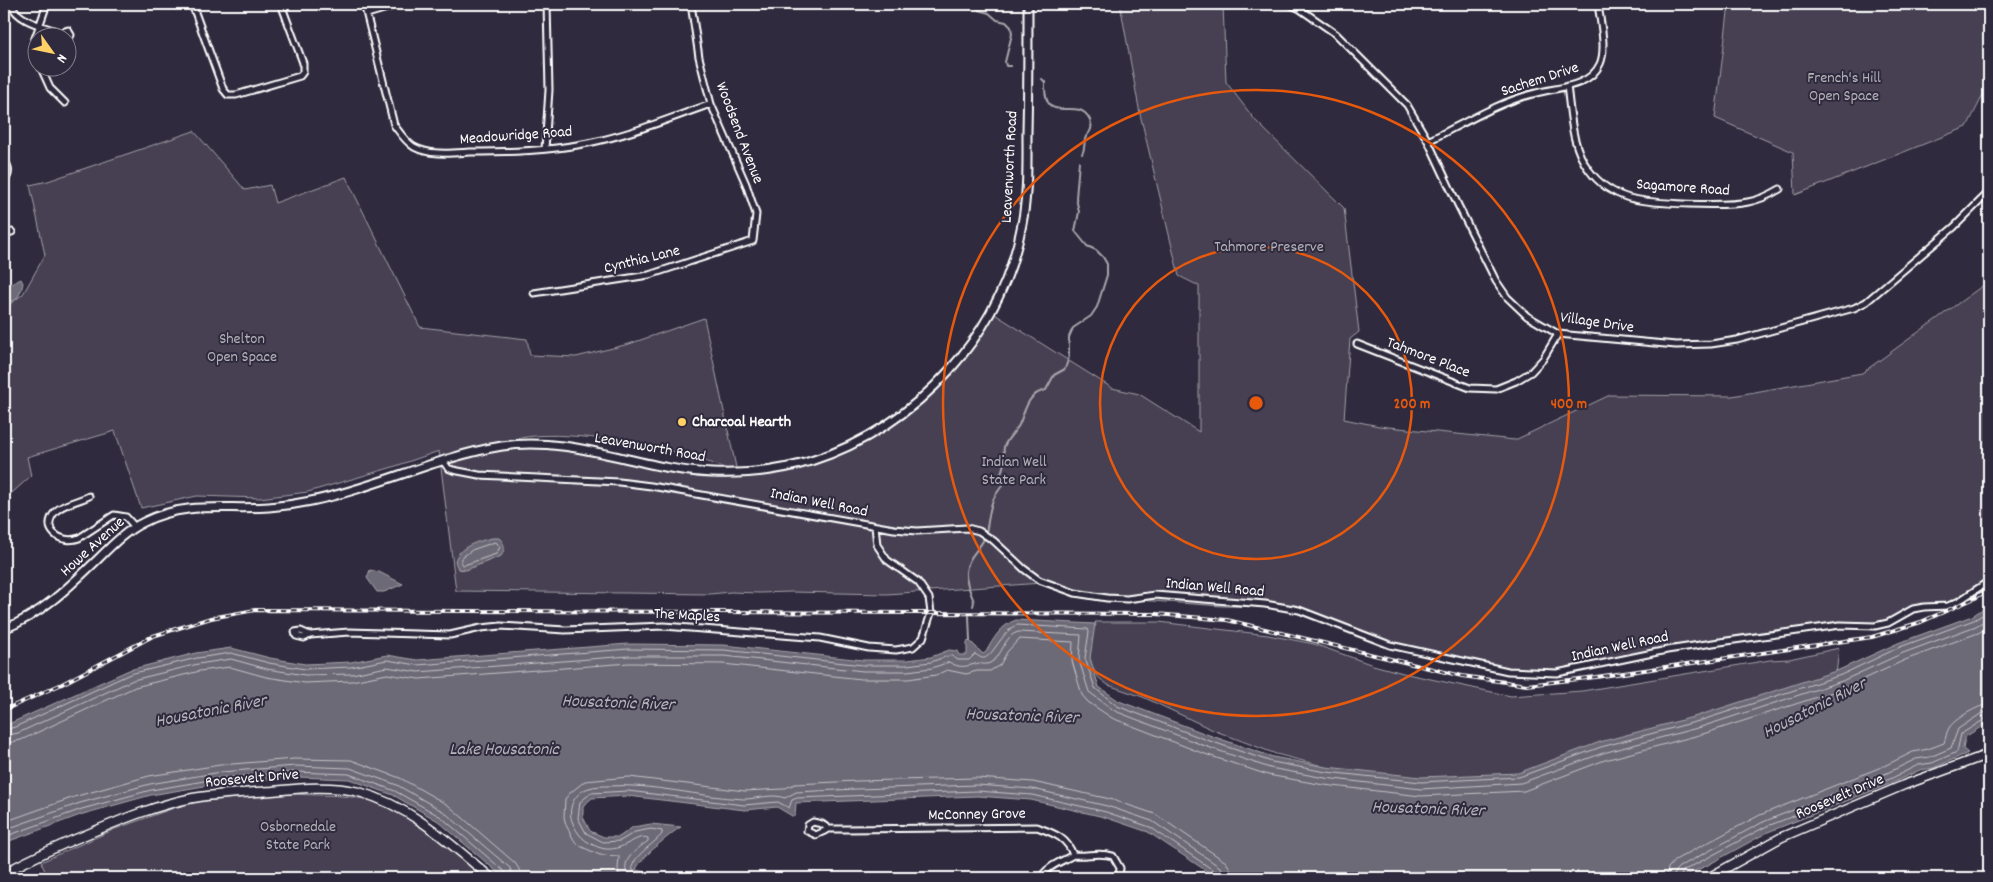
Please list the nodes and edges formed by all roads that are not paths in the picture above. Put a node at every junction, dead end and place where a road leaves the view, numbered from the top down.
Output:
1 (11, 4) edge
2 (47, 4) edge
3 (192, 4) edge
4 (281, 4) edge
5 (364, 4) edge
6 (401, 4) edge
7 (547, 4) edge
8 (691, 4) edge
9 (1028, 4) edge
10 (1289, 4) edge
11 (1598, 4) edge
12 (366, 14) junction
13 (39, 25) junction
14 (38, 28) edge
15 (46, 28) edge
16 (46, 78) edge
17 (1567, 86) junction
18 (65, 103) dead end
19 (711, 104) junction
20 (1428, 141) junction
21 (546, 149) junction
22 (4, 161) edge
23 (4, 181) edge
24 (1780, 190) dead end
25 (1989, 192) edge
26 (12, 232) dead end
27 (4, 234) edge
28 (753, 241) joint
29 (534, 293) dead end
30 (1558, 334) junction
31 (1357, 344) dead end
32 (443, 461) junction
33 (89, 496) dead end
34 (328, 497) joint
35 (875, 526) junction
36 (135, 527) junction
37 (1989, 581) edge
38 (4, 629) edge
39 (310, 635) dead end
40 (1989, 754) edge
41 (829, 829) dead end
42 (1072, 855) junction
43 (4, 873) edge
44 (491, 878) edge
45 (1041, 878) edge
46 (1120, 878) edge
47 (1708, 878) edge

1 - 13 street
2 - 13 street
3 - 4 street
5 - 12 street, Meadowridge Road
6 - 12 street
7 - 21 street
8 - 19 street, Woodsend Avenue
9 - 32 main road, Leavenworth Road
10 - 20 street, Village Drive
11 - 17 street, Sachem Drive
12 - 21 street, Meadowridge Road
13 - 14 street
13 - 15 street
16 - 18 street
17 - 20 street, Sachem Drive
17 - 24 street, Sagamore Road
19 - 21 street, Meadowridge Road
19 - 28 street, Woodsend Avenue
20 - 30 street, Village Drive
22 - 23 street
25 - 30 street, Village Drive
26 - 27 street
28 - 29 street, Cynthia Lane
30 - 31 street, Tahmore Place
32 - 34 main road, Leavenworth Road
32 - 35 street, Indian Well Road
33 - 36 street
34 - 36 main road, Howe Avenue
35 - 37 street, Indian Well Road
35 - 39 street, The Maples
36 - 38 main road, Howe Avenue
40 - 47 main road, Roosevelt Drive
41 - 42 street, McConney Grove
42 - 45 street
42 - 46 street
43 - 44 main road, Roosevelt Drive

